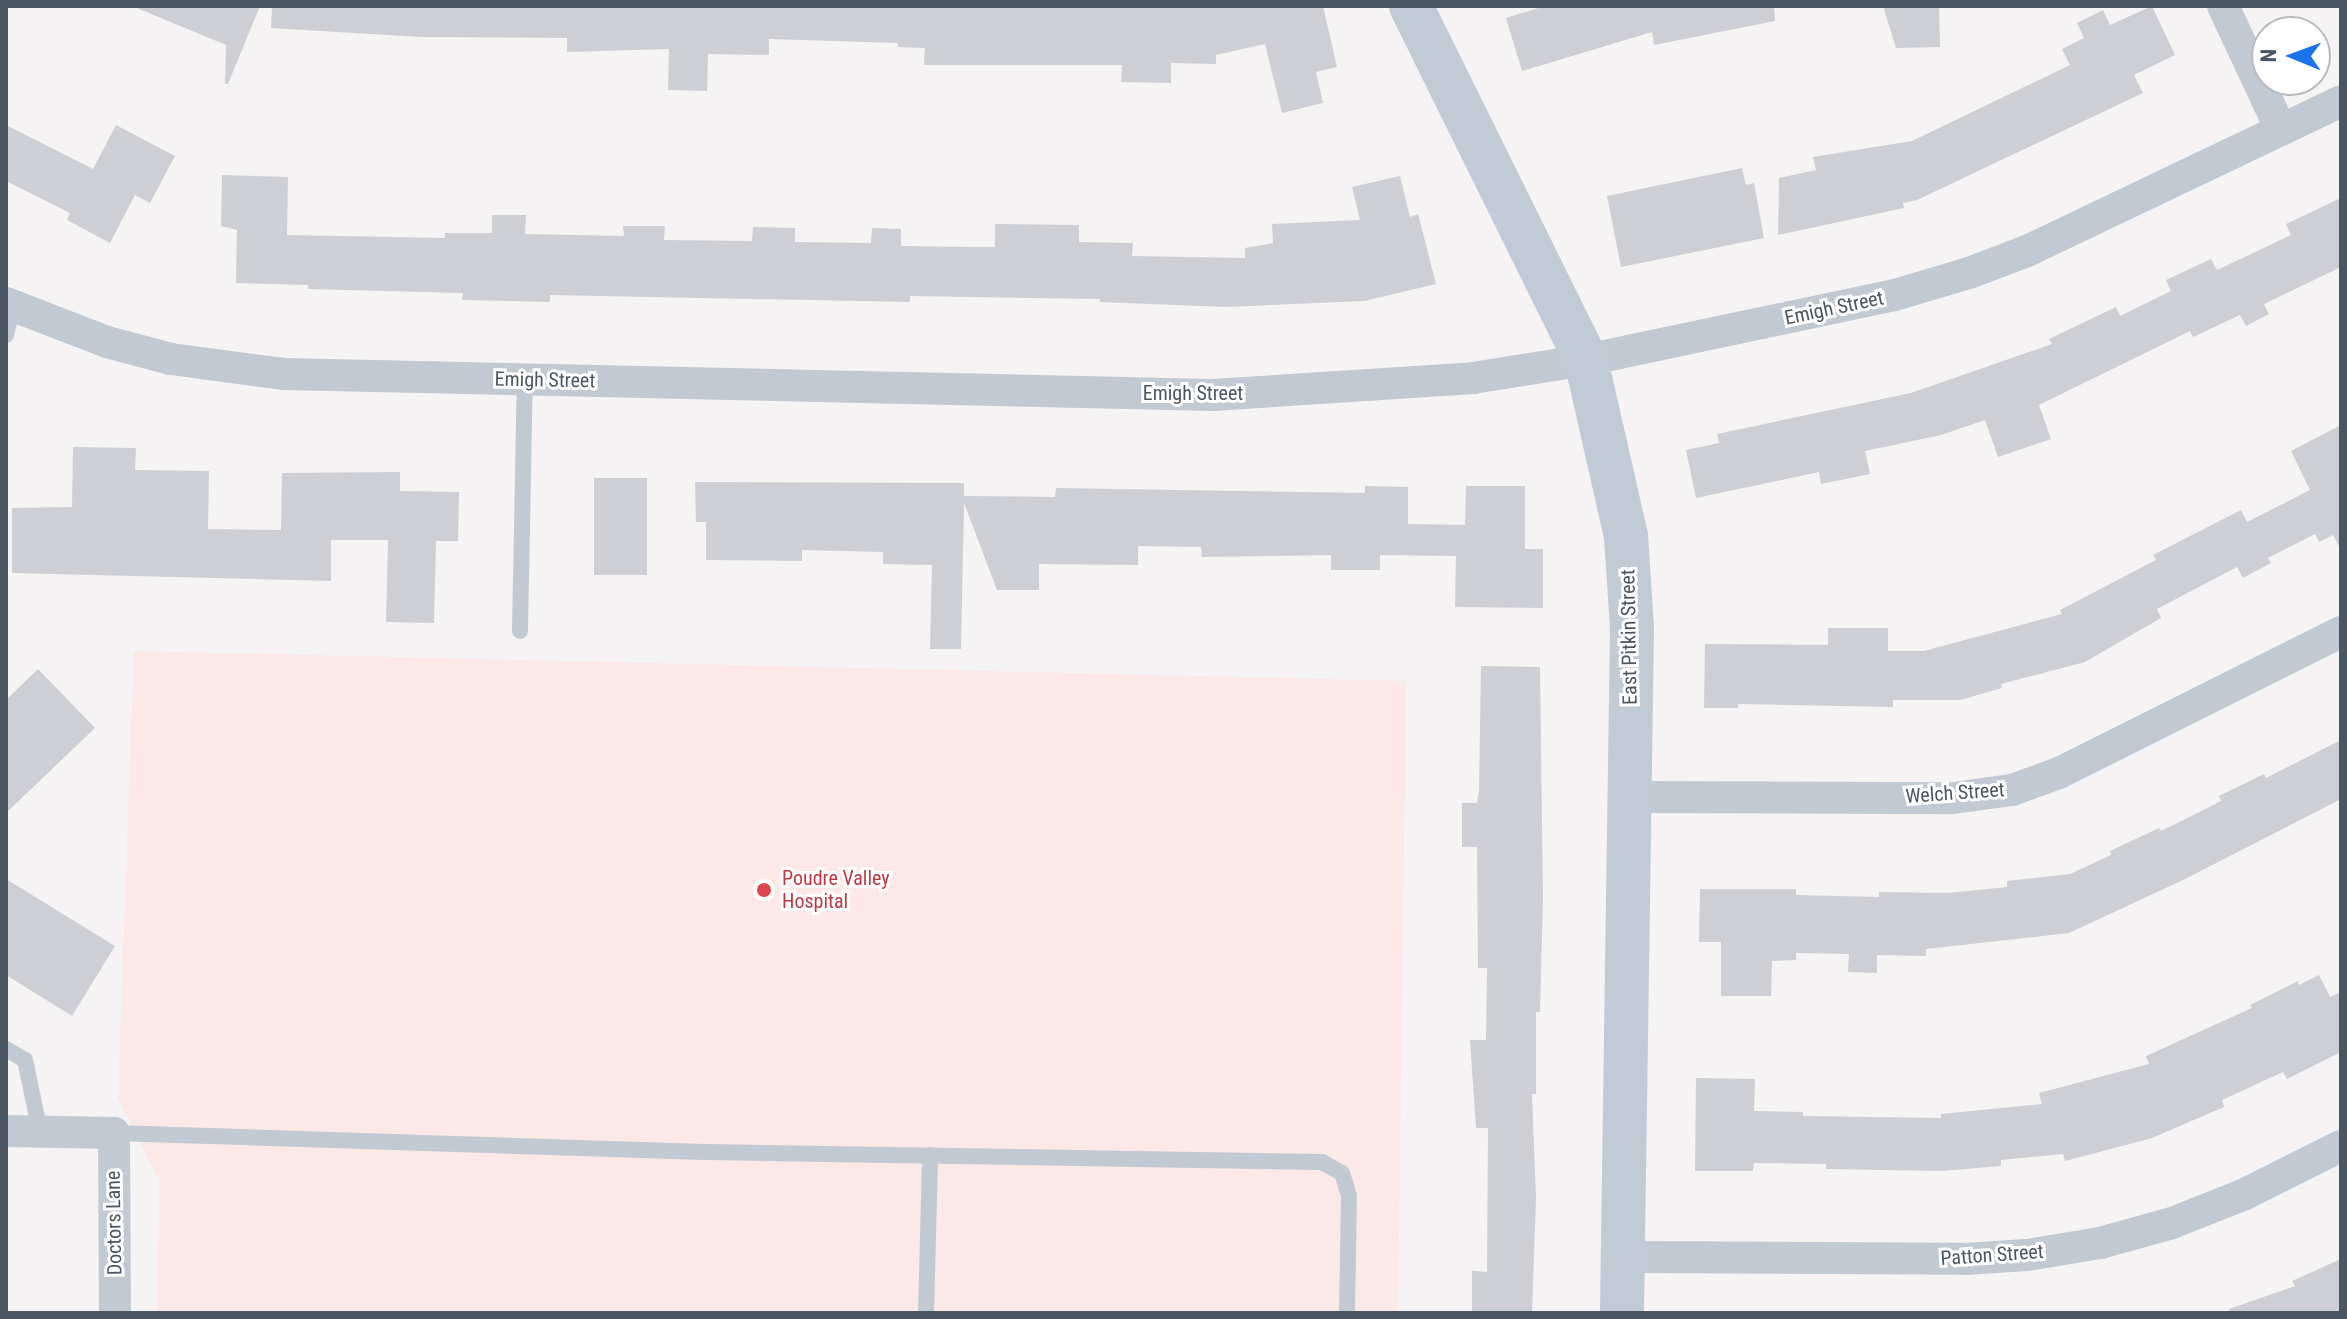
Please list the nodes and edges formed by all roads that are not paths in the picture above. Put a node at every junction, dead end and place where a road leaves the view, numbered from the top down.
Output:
1 (1411, 6) edge
2 (2223, 6) edge
3 (2341, 101) edge
4 (2281, 130) junction
5 (8, 315) edge
6 (1586, 360) junction
7 (525, 379) junction
8 (520, 631) dead end
9 (2341, 632) edge
10 (1630, 797) junction
11 (6, 1049) edge
12 (6, 1131) edge
13 (40, 1132) junction
14 (114, 1133) junction
15 (2341, 1146) edge
16 (930, 1155) junction
17 (1623, 1257) junction
18 (115, 1313) edge
19 (926, 1313) edge
20 (1347, 1313) edge
21 (1622, 1313) edge

1 - 6 street, East Pitkin Street
2 - 4 street
3 - 4 street, Emigh Street
4 - 6 street, Emigh Street
5 - 7 street, Emigh Street
6 - 7 street, Emigh Street
6 - 10 street, East Pitkin Street
7 - 8 lane
9 - 10 street, Welch Street
10 - 17 street, East Pitkin Street
11 - 13 lane
12 - 13 street
13 - 14 street
14 - 16 lane
14 - 18 street, Doctors Lane
15 - 17 street, Patton Street
16 - 19 lane
16 - 20 lane
17 - 21 street, East Pitkin Street

